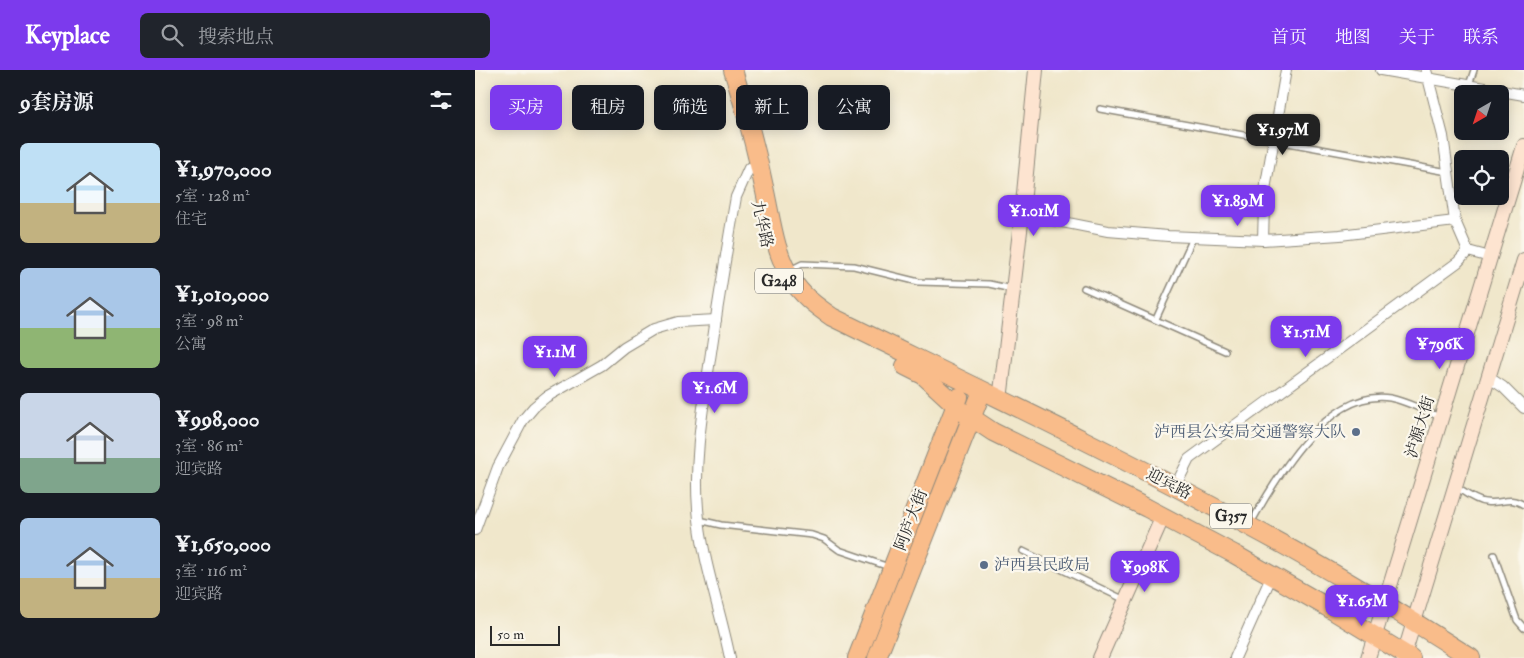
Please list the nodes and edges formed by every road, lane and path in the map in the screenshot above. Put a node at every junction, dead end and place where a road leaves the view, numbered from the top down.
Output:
1 (721, 70) edge
2 (733, 70) edge
3 (1036, 70) edge
4 (1286, 70) edge
5 (1381, 70) edge
6 (1474, 70) edge
7 (1427, 74) edge
8 (1469, 85) joint
9 (1509, 92) edge
10 (1524, 95) edge
11 (1100, 109) dead end
12 (1273, 140) junction
13 (1524, 146) edge
14 (749, 168) junction
15 (1449, 172) junction
16 (1022, 214) junction
17 (1455, 221) junction
18 (1193, 237) junction
19 (1263, 240) junction
20 (1468, 251) junction
21 (1490, 257) junction
22 (1524, 260) edge
23 (787, 272) junction
24 (1084, 288) dead end
25 (1013, 289) junction
26 (1520, 289) edge
27 (716, 320) junction
28 (1156, 320) junction
29 (1225, 351) dead end
30 (1489, 377) junction
31 (965, 383) junction
32 (982, 391) junction
33 (1000, 400) junction
34 (956, 406) junction
35 (1524, 408) edge
36 (1441, 417) junction
37 (971, 418) junction
38 (1175, 487) junction
39 (1455, 487) junction
40 (1524, 505) edge
41 (1163, 516) junction
42 (699, 520) junction
43 (1249, 526) junction
44 (475, 530) edge
45 (1023, 551) dead end
46 (1494, 555) dead end
47 (892, 568) junction
48 (1272, 575) junction
49 (1126, 601) junction
50 (1385, 604) junction
51 (1414, 622) junction
52 (1524, 628) edge
53 (1375, 636) junction
54 (1406, 657) edge
55 (730, 658) edge
56 (857, 658) edge
57 (877, 658) edge
58 (1100, 658) edge
59 (1235, 658) edge
60 (1368, 658) edge
61 (1471, 658) edge

1 - 14 highway, 九华路 / G248
2 - 23 highway, 九华路 / G248
3 - 16 main road
4 - 12 street
5 - 7 street
6 - 8 lane
7 - 8 street
7 - 15 street
9 - 10 street
11 - 12 lane
12 - 15 lane
12 - 19 street
13 - 21 main road, 泸源大街
14 - 27 street
14 - 34 highway, 九华路 / G248
15 - 17 street
16 - 18 street
16 - 25 main road
17 - 19 street
17 - 20 street
18 - 19 street
18 - 28 lane
20 - 21 street
20 - 38 street
21 - 36 main road, 泸源大街
22 - 26 main road
23 - 25 lane
23 - 31 highway, 九华路 / G248
24 - 28 lane
25 - 33 main road
26 - 30 main road
27 - 42 street
27 - 44 street
28 - 29 lane
30 - 35 street
30 - 39 main road
31 - 32 highway, 迎宾路 / G248
31 - 34 highway, 阿庐大街
32 - 33 highway, 迎宾路 / G357
32 - 37 highway
33 - 38 highway, 迎宾路 / G357
34 - 37 highway, 迎宾路 / G248
34 - 47 highway, 阿庐大街
36 - 43 lane
36 - 50 main road, 泸源大街
37 - 41 highway, 迎宾路 / G357
37 - 57 highway
38 - 43 highway, 迎宾路 / G357
39 - 40 lane
39 - 51 main road
41 - 48 highway, 迎宾路 / G357
41 - 49 main road
42 - 47 lane
42 - 55 street
43 - 50 highway, 迎宾路 / G357
45 - 49 lane
46 - 52 lane
47 - 56 highway, 阿庐大街
48 - 53 highway, 迎宾路 / G357
48 - 59 street
49 - 58 main road
50 - 51 highway, 迎宾路 / G357
50 - 53 main road, 泸源大街
51 - 54 main road
51 - 61 highway, 迎宾路 / G357
53 - 54 highway, 迎宾路 / G357
53 - 60 main road, 泸源大街

